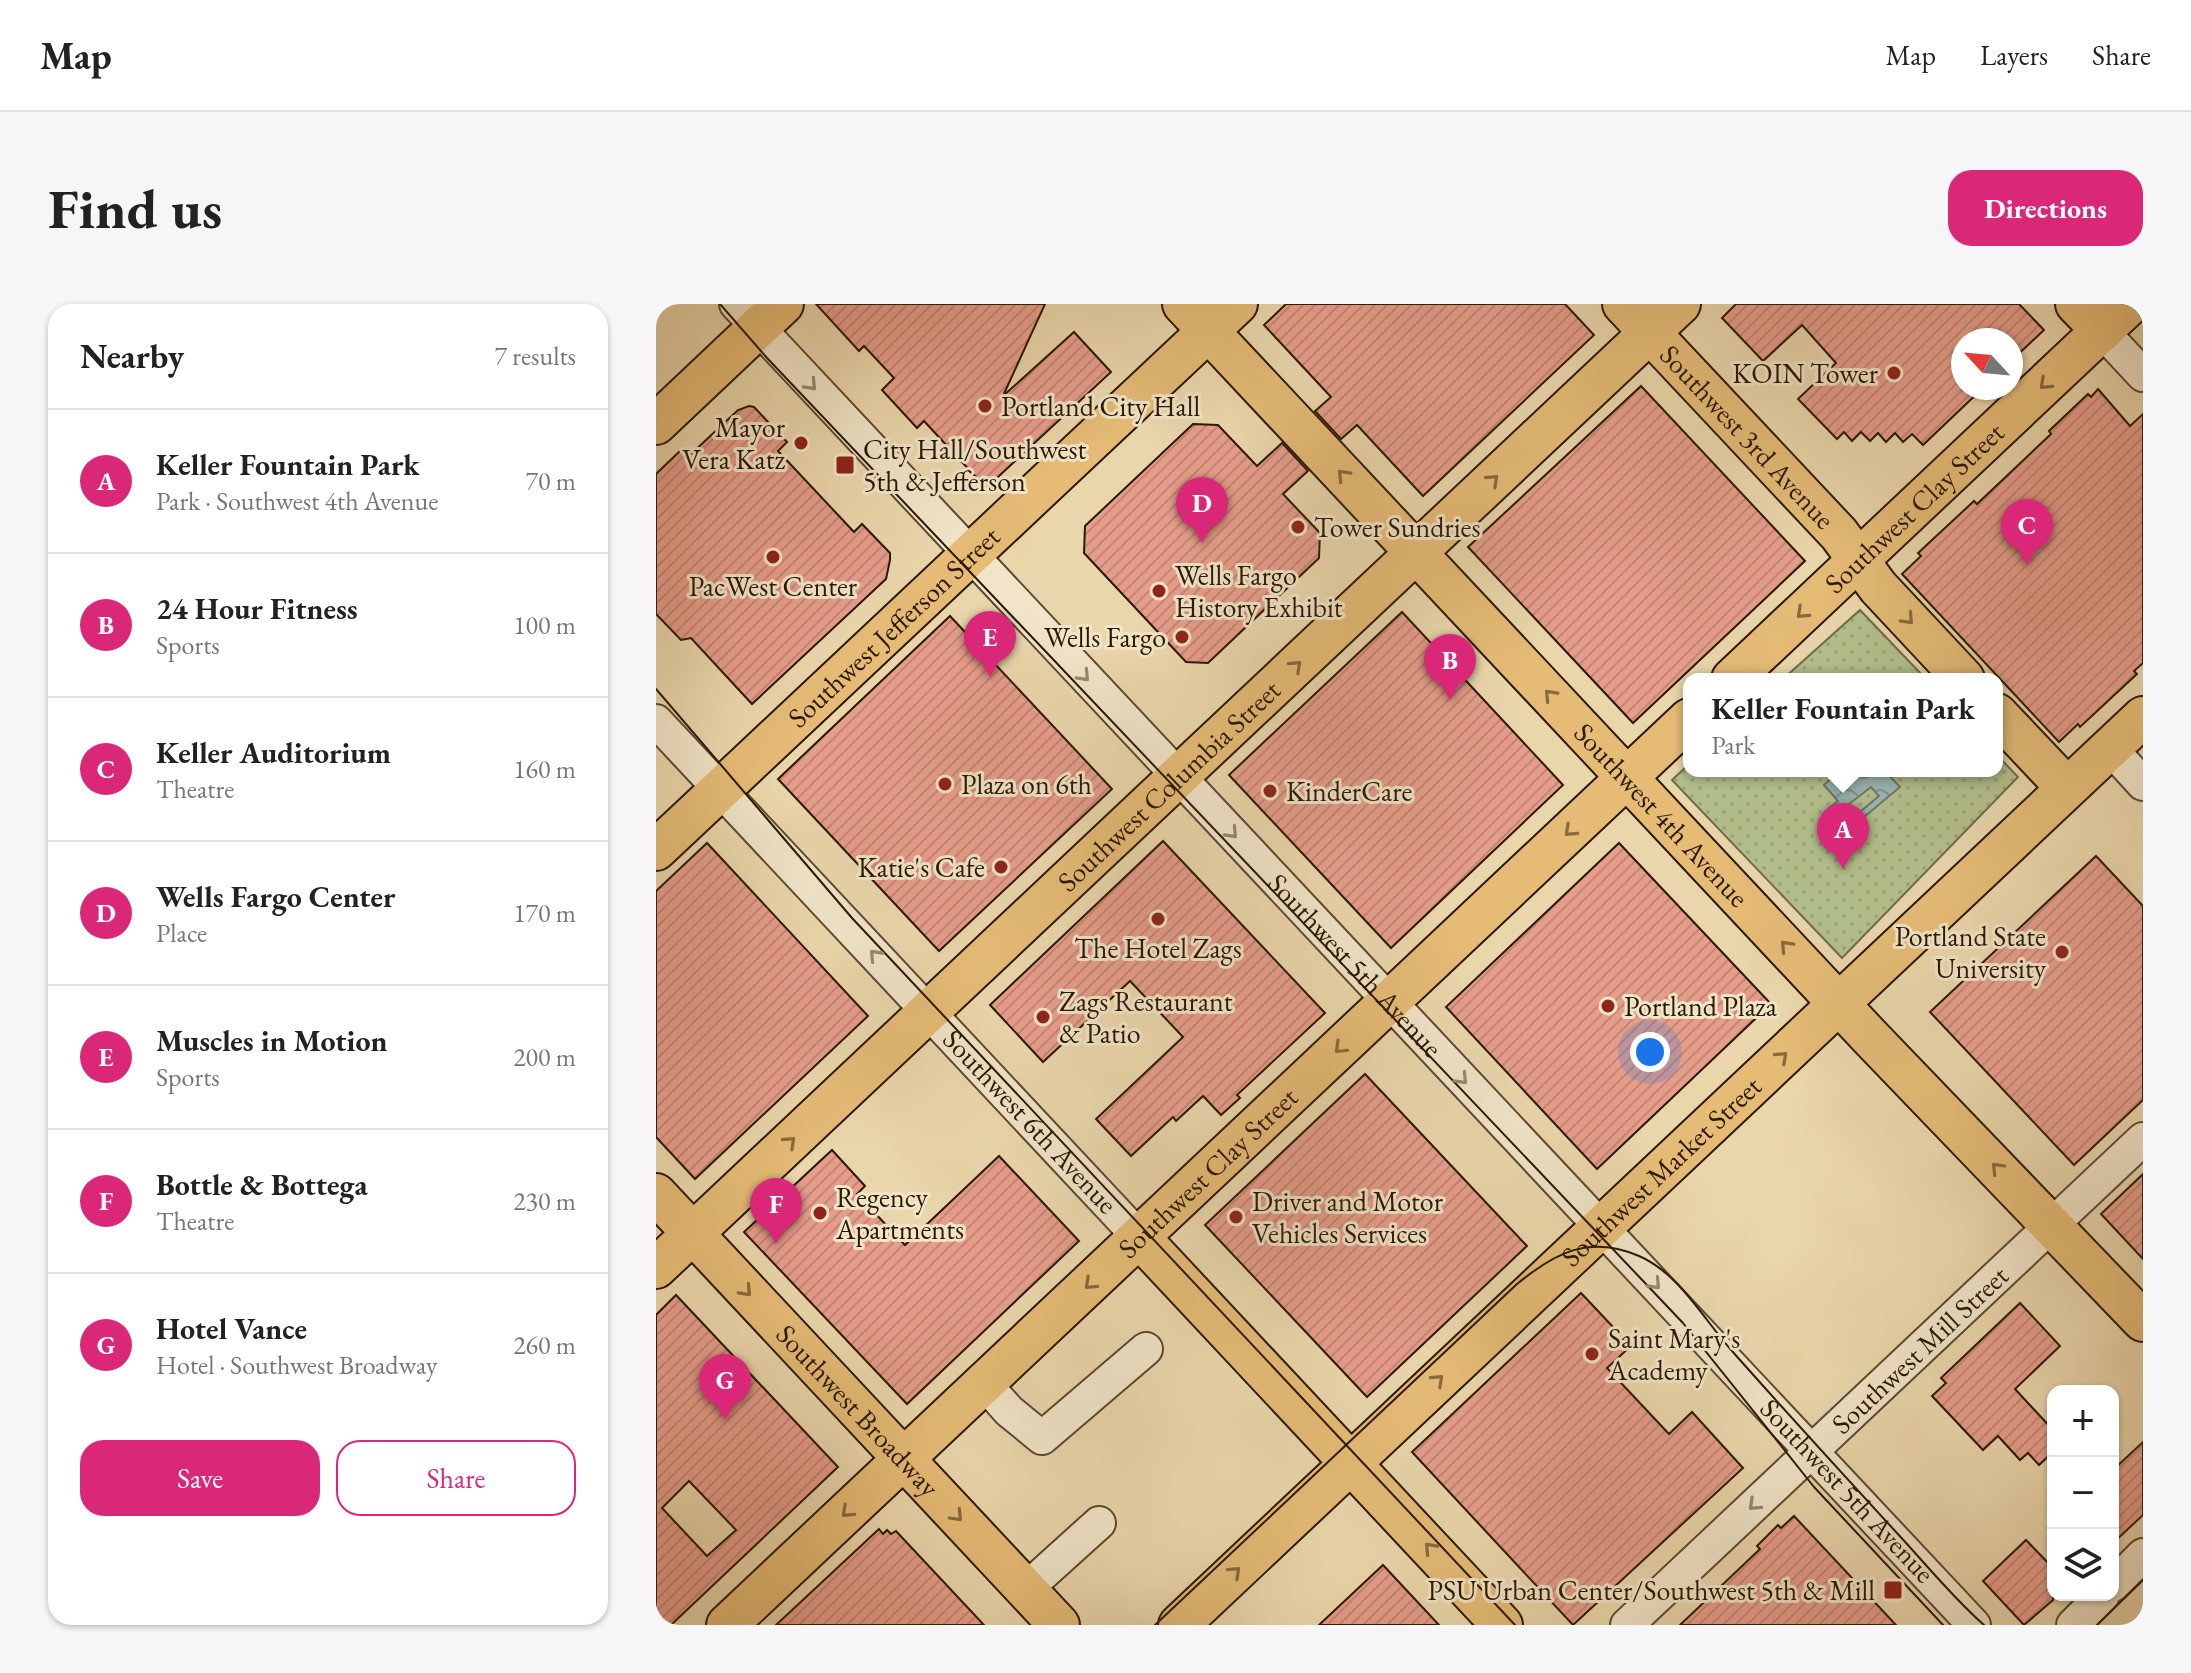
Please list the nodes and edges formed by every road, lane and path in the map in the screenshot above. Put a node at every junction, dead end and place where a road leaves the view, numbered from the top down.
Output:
1 (1237, 304) edge
2 (1623, 304) edge
3 (1680, 304) edge
4 (759, 312) edge
5 (2103, 313) edge
6 (1195, 318) edge
7 (1650, 332) junction
8 (2143, 375) edge
9 (656, 424) edge
10 (1416, 553) junction
11 (971, 554) junction
12 (1858, 559) junction
13 (1738, 673) edge
14 (1958, 673) edge
15 (2143, 717) edge
16 (2003, 720) edge
17 (656, 721) edge
18 (1683, 725) edge
19 (2110, 748) junction
20 (1178, 776) junction
21 (1627, 778) junction
22 (2143, 784) edge
23 (2067, 788) junction
24 (720, 790) junction
25 (656, 850) edge
26 (1389, 1001) junction
27 (1839, 1003) junction
28 (928, 1012) junction
29 (2143, 1139) edge
30 (656, 1194) edge
31 (2052, 1223) junction
32 (1601, 1227) junction
33 (693, 1234) junction
34 (1139, 1237) junction
35 (656, 1268) edge
36 (2143, 1321) edge
37 (1146, 1349) dead end
38 (984, 1383) junction
39 (1811, 1451) junction
40 (904, 1459) junction
41 (1351, 1463) junction
42 (1099, 1523) dead end
43 (2143, 1555) edge
44 (2119, 1579) edge
45 (1026, 1589) junction
46 (2097, 1601) edge
47 (1487, 1620) edge
48 (727, 1625) edge
49 (1059, 1625) edge
50 (1179, 1625) edge
51 (1627, 1625) edge
52 (1974, 1625) edge
53 (2073, 1625) edge

1 - 6 main road, Southwest Jefferson Street
2 - 7 main road, Southwest 3rd Avenue
3 - 7 main road, Southwest Columbia Street
4 - 9 main road
4 -> 11 street, Southwest 5th Avenue
5 - 8 street
5 -> 12 main road, Southwest Clay Street
10 -> 6 main road, Southwest 4th Avenue
6 - 11 main road, Southwest Jefferson Street
10 -> 7 main road, Southwest Columbia Street
7 - 12 main road, Southwest 3rd Avenue
20 -> 10 main road, Southwest Columbia Street
21 -> 10 main road, Southwest 4th Avenue
11 -> 20 street, Southwest 5th Avenue
11 - 24 main road, Southwest Jefferson Street
12 -> 13 main road, Southwest Clay Street
12 -> 14 main road, Southwest 3rd Avenue
15 - 19 main road, Southwest Market Street
16 - 23 main road
17 - 24 street, Southwest 6th Avenue
18 - 21 main road, Southwest Clay Street
19 - 22 street
19 - 23 main road, Southwest Market Street
20 -> 26 street, Southwest 5th Avenue
20 - 28 main road, Southwest Columbia Street
21 -> 26 main road, Southwest Clay Street
27 -> 21 main road, Southwest 4th Avenue
23 - 27 main road, Southwest Market Street
24 - 25 main road, Southwest Jefferson Street
28 -> 24 street, Southwest 6th Avenue
26 -> 32 street, Southwest 5th Avenue
26 -> 34 main road, Southwest Clay Street
31 -> 27 main road, Southwest 4th Avenue
32 -> 27 main road, Southwest Market Street
33 -> 28 main road, Southwest Columbia Street
28 - 34 street, Southwest 6th Avenue
29 - 31 street, Southwest Mill Street
30 - 33 main road, Southwest Broadway
31 - 36 main road, Southwest 4th Avenue
31 - 39 street, Southwest Mill Street
32 -> 39 street, Southwest 5th Avenue
41 -> 32 main road, Southwest Market Street
33 - 35 main road, Southwest Columbia Street
33 -> 40 main road, Southwest Broadway
34 -> 38 main road, Southwest Clay Street
34 - 41 main road, Southwest 6th Avenue
37 - 38 street
38 - 40 main road, Southwest Clay Street
39 -> 51 street, Southwest Mill Street
39 - 52 street, Southwest 5th Avenue
40 -> 45 main road, Southwest Broadway
40 -> 48 main road, Southwest Clay Street
47 -> 41 main road, Southwest 6th Avenue
50 -> 41 main road, Southwest Market Street
42 - 45 street
43 - 44 street
45 - 49 main road, Southwest Broadway
46 - 53 street

